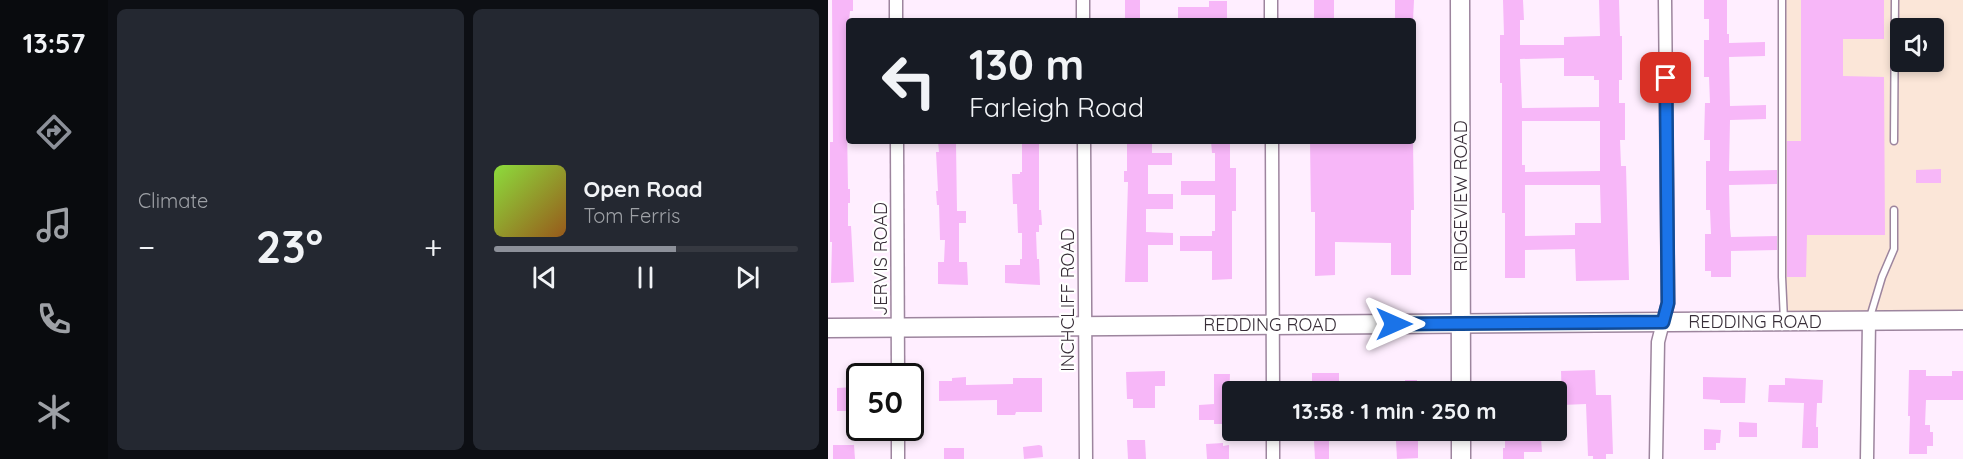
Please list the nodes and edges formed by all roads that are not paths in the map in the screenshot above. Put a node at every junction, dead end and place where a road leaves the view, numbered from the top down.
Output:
1 (896, 0) edge
2 (1083, 0) edge
3 (1271, 0) edge
4 (1460, 0) edge
5 (1665, 0) edge
6 (1782, 0) edge
7 (1895, 0) edge
8 (896, 18) edge
9 (1083, 18) edge
10 (1271, 18) edge
11 (1894, 141) dead end
12 (897, 144) edge
13 (1084, 144) edge
14 (1272, 144) edge
15 (1894, 210) dead end
16 (1963, 320) edge
17 (1784, 321) junction
18 (1869, 321) junction
19 (1663, 322) junction
20 (1273, 324) junction
21 (1461, 324) junction
22 (1085, 326) junction
23 (898, 327) junction
24 (828, 328) edge
25 (898, 363) edge
26 (1273, 381) edge
27 (1461, 381) edge
28 (898, 441) edge
29 (1273, 441) edge
30 (1461, 441) edge
31 (898, 459) edge
32 (1086, 459) edge
33 (1273, 459) edge
34 (1461, 459) edge
35 (1656, 459) edge
36 (1867, 459) edge

1 - 8 street
2 - 9 street
3 - 10 street
4 - 21 main road, RIDGEVIEW ROAD
5 - 19 street
6 - 17 lane
7 - 11 lane
12 - 23 street, JERVIS ROAD
13 - 22 street, INCHCLIFF ROAD
14 - 20 street
15 - 18 lane
16 - 18 main road, REDDING ROAD
17 - 18 main road, REDDING ROAD
17 - 19 main road, REDDING ROAD
18 - 36 street
19 - 21 main road, REDDING ROAD
19 - 35 street
20 - 21 main road, REDDING ROAD
20 - 22 main road, REDDING ROAD
20 - 26 street
21 - 27 main road, RIDGEVIEW ROAD
22 - 23 main road, REDDING ROAD
22 - 32 street, INCHCLIFF ROAD
23 - 24 main road, REDDING ROAD
23 - 25 street, JERVIS ROAD
28 - 31 street
29 - 33 street
30 - 34 main road

